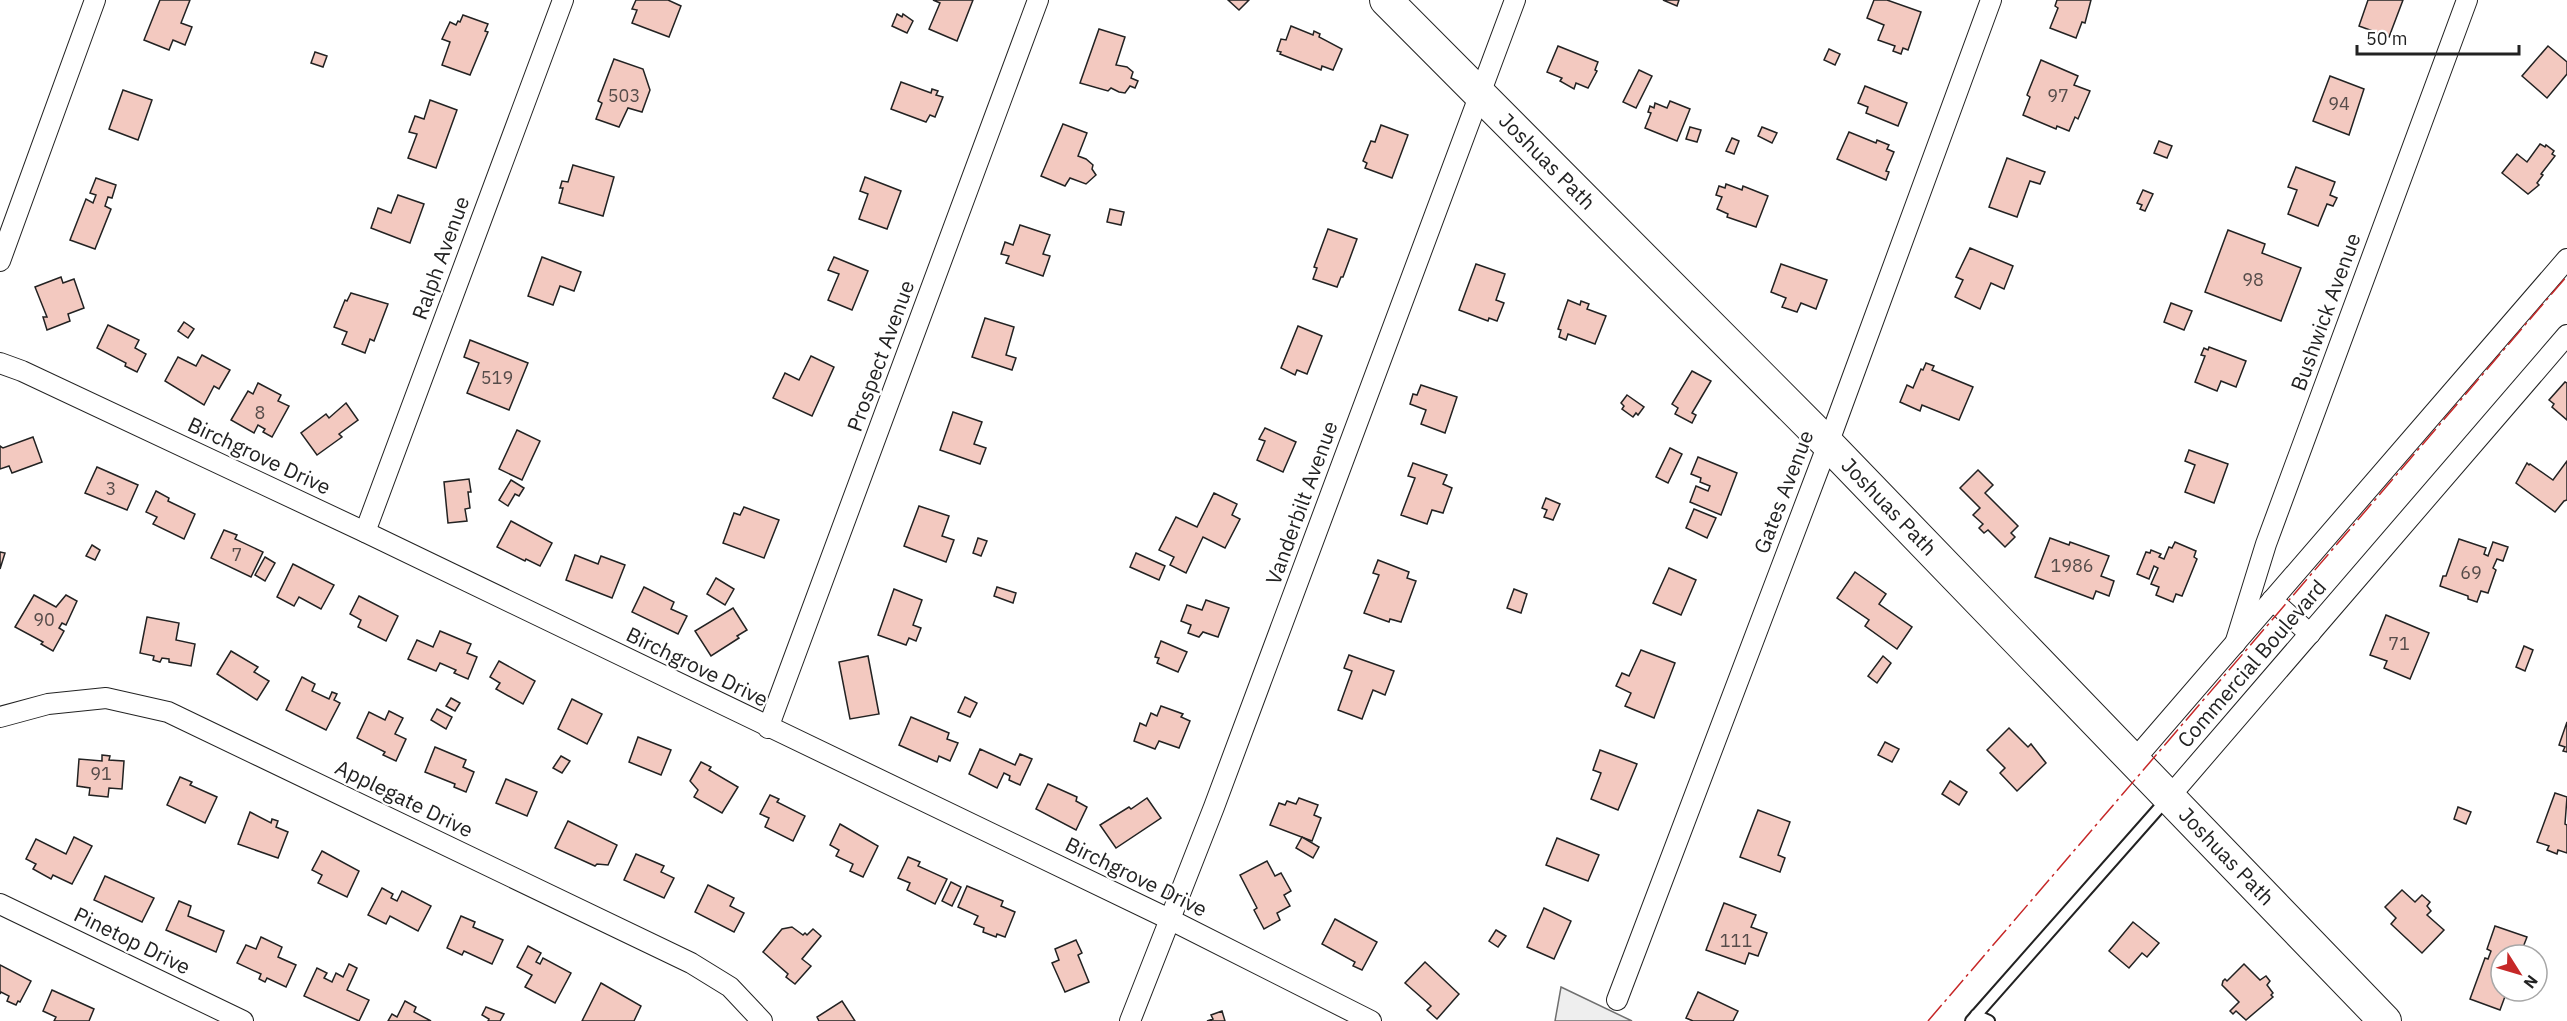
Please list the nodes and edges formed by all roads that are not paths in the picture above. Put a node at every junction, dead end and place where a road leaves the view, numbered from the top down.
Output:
1 (95, 0) edge
2 (563, 0) edge
3 (1038, 0) edge
4 (1386, 0) edge
5 (1515, 0) edge
6 (1991, 0) edge
7 (2467, 0) edge
8 (1480, 96) junction
9 (2567, 259) edge
10 (0, 261) edge
11 (2567, 335) edge
12 (0, 363) edge
13 (1828, 444) junction
14 (364, 532) junction
15 (2272, 600) junction
16 (2310, 634) junction
17 (2235, 644) junction
18 (0, 717) edge
19 (768, 728) junction
20 (2135, 759) junction
21 (2170, 796) junction
22 (0, 904) edge
23 (1171, 920) junction
24 (1617, 1000) dead end
25 (1974, 1018) edge
26 (243, 1021) edge
27 (762, 1021) edge
28 (1130, 1021) edge
29 (1371, 1021) edge
30 (1989, 1021) edge
31 (2385, 1021) edge

1 - 10 street
2 - 14 street, Ralph Avenue
3 - 19 street, Prospect Avenue
4 - 8 main road, Joshuas Path
5 - 8 street, Vanderbilt Avenue
6 - 13 street, Gates Avenue
7 - 17 street, Bushwick Avenue
8 - 13 main road, Joshuas Path
8 - 23 street, Vanderbilt Avenue
9 - 15 street, Commercial Boulevard
11 - 16 street, Commercial Boulevard
12 - 14 street, Birchgrove Drive
13 - 20 main road, Joshuas Path
13 - 24 street, Gates Avenue
14 - 19 street, Birchgrove Drive
15 - 16 street
15 - 17 street, Commercial Boulevard
16 - 21 street, Commercial Boulevard
17 - 20 street, Commercial Boulevard
18 - 27 street, Applegate Drive
19 - 23 street, Birchgrove Drive
20 - 21 main road, Joshuas Path
21 - 25 lane, Commercial Boulevard
21 - 31 main road, Joshuas Path
22 - 26 street, Pinetop Drive
23 - 28 street, Vanderbilt Avenue
23 - 29 street, Birchgrove Drive
25 - 30 lane

